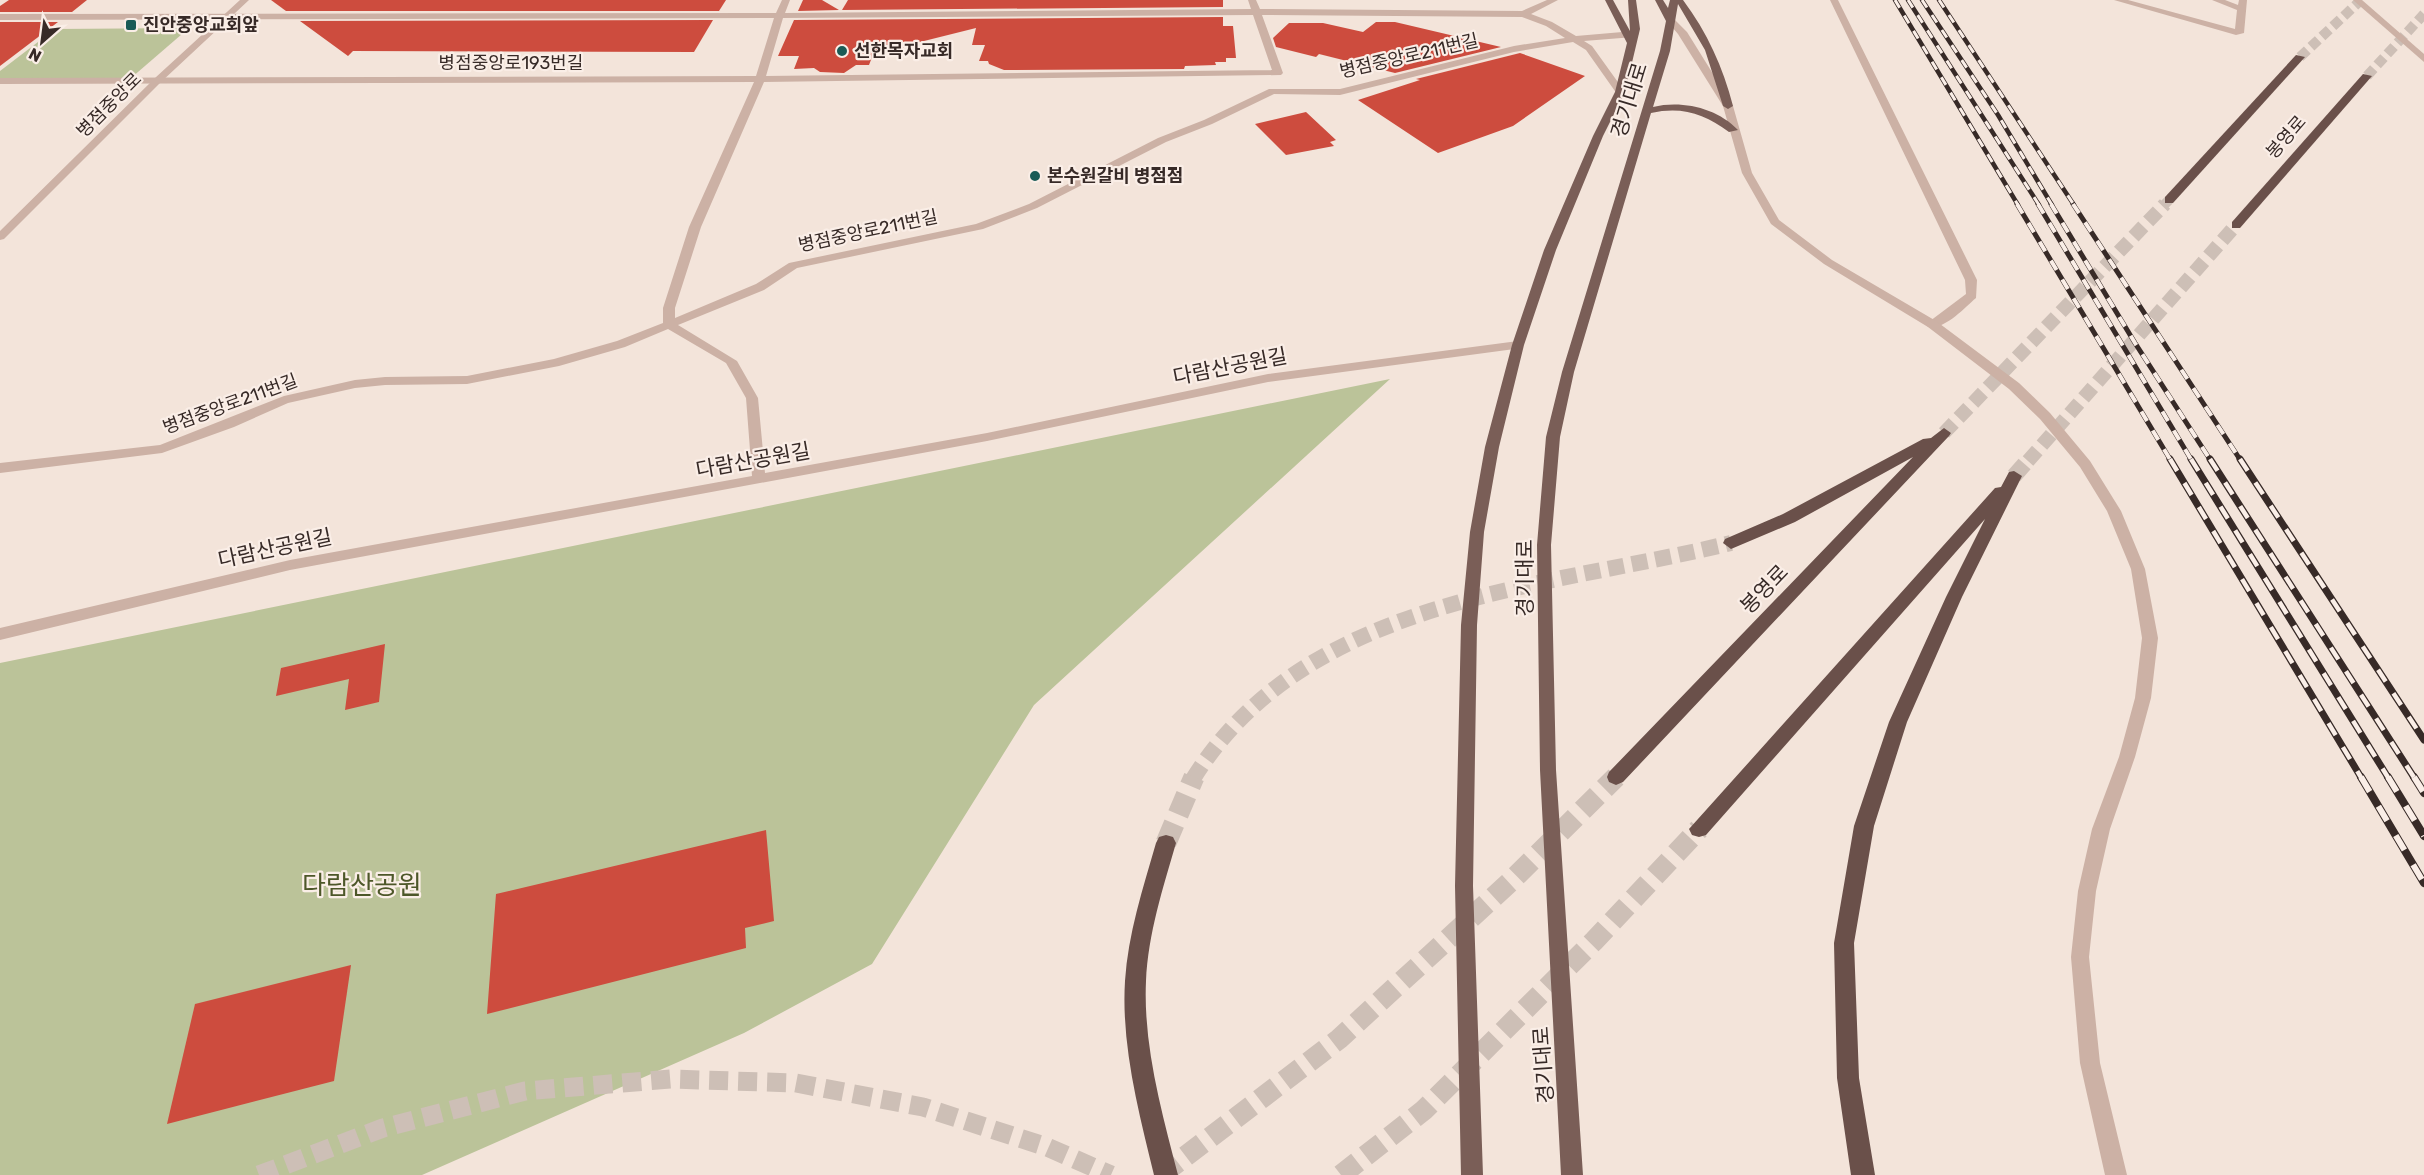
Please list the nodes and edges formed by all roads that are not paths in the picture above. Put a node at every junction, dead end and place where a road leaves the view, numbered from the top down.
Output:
1 (244, 0) edge
2 (786, 0) edge
3 (1252, 0) edge
4 (1554, 0) edge
5 (1609, 0) edge
6 (1632, 0) edge
7 (1659, 0) edge
8 (1674, 0) edge
9 (1679, 0) edge
10 (1834, 0) edge
11 (2118, 0) edge
12 (2216, 0) edge
13 (2357, 0) edge
14 (2243, 4) edge
15 (1255, 12) junction
16 (1523, 14) junction
17 (228, 16) junction
18 (778, 16) junction
19 (0, 17) edge
20 (1670, 20) junction
21 (1631, 38) junction
22 (1575, 39) junction
23 (2300, 57) tunnel mouth
24 (2424, 59) edge
25 (1278, 73) junction
26 (2367, 76) tunnel mouth
27 (760, 79) junction
28 (158, 80) junction
29 (0, 81) edge
30 (1272, 91) junction
31 (1620, 92) junction
32 (1728, 106) junction
33 (1647, 111) junction
34 (1733, 130) junction
35 (2169, 200) tunnel mouth
36 (2236, 225) tunnel mouth
37 (0, 237) edge
38 (1932, 324) junction
39 (669, 325) junction
40 (1518, 345) junction
41 (0, 468) edge
42 (759, 480) junction
43 (1731, 543) tunnel mouth
44 (0, 634) edge
45 (1616, 777) tunnel mouth
46 (1699, 829) tunnel mouth
47 (1166, 843) tunnel mouth
48 (1166, 1175) edge
49 (1472, 1175) edge
50 (1572, 1175) edge
51 (1863, 1175) edge
52 (2116, 1175) edge

1 - 17 street, 병점중앙로
2 - 18 street
3 - 15 street
4 - 16 street
5 - 21 main road, 경기대로
6 - 21 main road, 경기대로
7 - 20 main road
8 - 20 main road, 경기대로
9 - 32 main road
10 - 38 street
11 - 14 street
12 - 14 street
13 - 24 street
15 - 16 street
15 - 18 street
15 - 25 street
16 - 22 street
17 - 18 street
17 - 19 street
17 - 28 street, 병점중앙로
18 - 27 street
20 - 32 street
20 - 33 main road, 경기대로
21 - 22 street, 병점중앙로211번길
21 - 31 main road, 경기대로
22 - 30 street, 병점중앙로211번길
22 - 31 street
23 - 35 highway
25 - 27 street, 병점중앙로193번길
25 - 30 street
26 - 36 highway, 봉영로
27 - 28 street, 병점중앙로193번길
27 - 39 street
28 - 29 street, 병점중앙로193번길
28 - 37 street, 병점중앙로
30 - 39 street, 병점중앙로211번길
31 - 40 main road, 경기대로
32 - 34 street
33 - 34 main road
33 - 50 main road, 경기대로
34 - 38 street
38 - 52 street
39 - 41 street, 병점중앙로211번길
39 - 42 street
40 - 42 street, 다람산공원길
40 - 49 main road, 경기대로
42 - 44 street, 다람산공원길
43 - 45 highway, 봉영로
46 - 51 highway
47 - 48 highway

